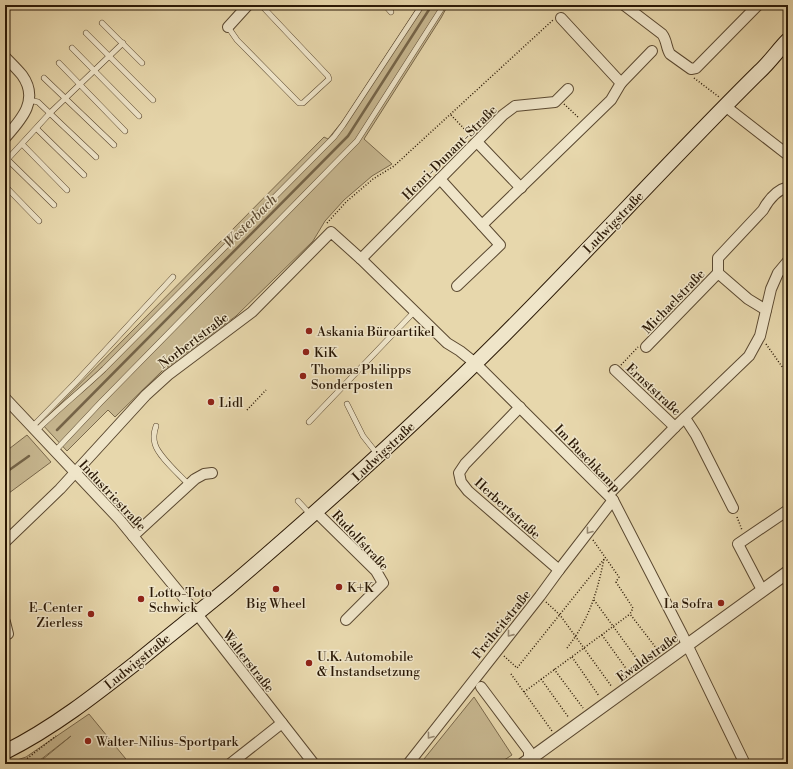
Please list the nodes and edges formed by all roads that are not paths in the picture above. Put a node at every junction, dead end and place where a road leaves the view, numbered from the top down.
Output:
1 (248, 5) edge
2 (261, 5) edge
3 (386, 5) edge
4 (422, 5) edge
5 (444, 5) edge
6 (624, 5) edge
7 (758, 5) edge
8 (390, 12) dead end
9 (559, 16) road end
10 (102, 23) dead end
11 (228, 27) joint
12 (86, 33) dead end
13 (788, 40) edge
14 (122, 43) junction
15 (72, 48) dead end
16 (788, 48) edge
17 (652, 51) dead end
18 (109, 56) junction
19 (5, 57) edge
20 (769, 62) junction
21 (59, 63) dead end
22 (142, 63) dead end
23 (94, 71) junction
24 (44, 78) dead end
25 (621, 82) junction
26 (80, 85) junction
27 (568, 89) dead end
28 (66, 99) junction
29 (29, 100) junction
30 (153, 100) dead end
31 (725, 106) junction
32 (50, 113) junction
33 (139, 116) dead end
34 (37, 129) junction
35 (124, 131) dead end
36 (5, 138) edge
37 (477, 142) junction
38 (22, 144) junction
39 (114, 145) dead end
40 (788, 155) edge
41 (96, 157) dead end
42 (6, 160) edge
43 (84, 175) dead end
44 (440, 179) junction
45 (5, 186) edge
46 (788, 187) edge
47 (521, 188) junction
48 (68, 190) dead end
49 (54, 205) dead end
50 (39, 221) dead end
51 (482, 225) junction
52 (331, 232) joint
53 (361, 259) junction
54 (788, 261) edge
55 (718, 273) junction
56 (173, 277) dead end
57 (457, 286) dead end
58 (766, 310) junction
59 (414, 312) junction
60 (646, 347) road end
61 (475, 364) junction
62 (615, 370) road end
63 (5, 398) edge
64 (347, 404) dead end
65 (520, 407) junction
66 (684, 418) junction
67 (309, 422) dead end
68 (156, 426) dead end
69 (675, 427) junction
70 (34, 429) junction
71 (55, 452) junction
72 (378, 456) junction
73 (74, 472) junction
74 (212, 473) dead end
75 (189, 485) junction
76 (611, 497) junction
77 (298, 501) dead end
78 (733, 508) road end
79 (788, 510) edge
80 (314, 514) junction
81 (133, 536) junction
82 (5, 542) edge
83 (559, 570) junction
84 (788, 572) edge
85 (762, 590) junction
86 (197, 614) junction
87 (346, 620) dead end
88 (5, 622) edge
89 (8, 634) dead end
90 (687, 645) junction
91 (481, 687) dead end
92 (282, 723) junction
93 (5, 752) edge
94 (528, 763) edge
95 (230, 764) edge
96 (314, 764) edge
97 (408, 764) edge
98 (745, 764) edge

1 - 11 street
2 - 11 lane
3 - 8 lane
4 - 70 lane
5 - 71 lane
6 - 7 street
9 - 25 street
10 - 14 lane
12 - 18 lane
13 - 20 main road, Ludwigstraße
14 - 18 lane
14 - 22 lane
15 - 23 lane
16 - 20 main road, Ludwigstraße
17 - 25 street
18 - 23 lane
18 - 30 lane
19 - 29 street
20 - 31 main road, Ludwigstraße
21 - 26 lane
23 - 26 lane
23 - 33 lane
24 - 28 lane
25 - 47 street
26 - 28 lane
26 - 35 lane
27 - 37 street, Henri-Dunant-Straße
28 - 32 lane
28 - 39 lane
29 - 32 lane
29 - 36 street
31 - 40 street
31 - 61 main road, Ludwigstraße
32 - 34 lane
32 - 41 lane
34 - 38 lane
34 - 43 lane
37 - 44 street, Henri-Dunant-Straße
37 - 47 street
38 - 42 lane
38 - 48 lane
42 - 49 lane
44 - 51 street
44 - 53 street, Henri-Dunant-Straße
45 - 50 lane
46 - 55 street, Michaelstraße
47 - 51 street
51 - 57 street
52 - 53 street, Im Buschkamp
52 - 73 street, Norbertstraße
53 - 59 street, Im Buschkamp
54 - 58 street, Freiheitstraße
55 - 58 street, Michaelstraße
55 - 60 street, Michaelstraße
56 - 70 lane
58 - 66 street, Freiheitstraße
59 - 61 street, Im Buschkamp
59 - 67 lane
61 - 65 street, Im Buschkamp
61 - 72 main road, Ludwigstraße
62 - 69 street, Ernststraße
63 - 70 street, Industriestraße
64 - 72 lane
65 - 76 street, Im Buschkamp
65 - 83 street, Herbertstraße
66 - 69 street, Freiheitstraße
66 - 78 street
68 - 75 lane
69 - 76 street, Freiheitstraße
70 - 71 street, Industriestraße
71 - 73 street, Industriestraße
72 - 80 main road, Ludwigstraße
73 - 81 street, Industriestraße
73 - 82 street, Norbertstraße
74 - 75 street
75 - 81 street
76 -> 83 street, Freiheitstraße
76 - 90 street, Im Buschkamp
77 - 80 lane
79 - 85 street
80 - 86 main road, Ludwigstraße
80 - 87 street, Rudolfstraße
81 - 86 street, Industriestraße
83 -> 97 street, Freiheitstraße
84 - 85 street, Ewaldstraße
85 - 90 street, Ewaldstraße
86 - 92 street, Walterstraße
86 - 93 main road, Ludwigstraße
88 - 89 street
90 - 94 street, Ewaldstraße
90 - 98 street, Im Buschkamp
91 - 94 street
92 - 95 street
92 - 96 street, Walterstraße

